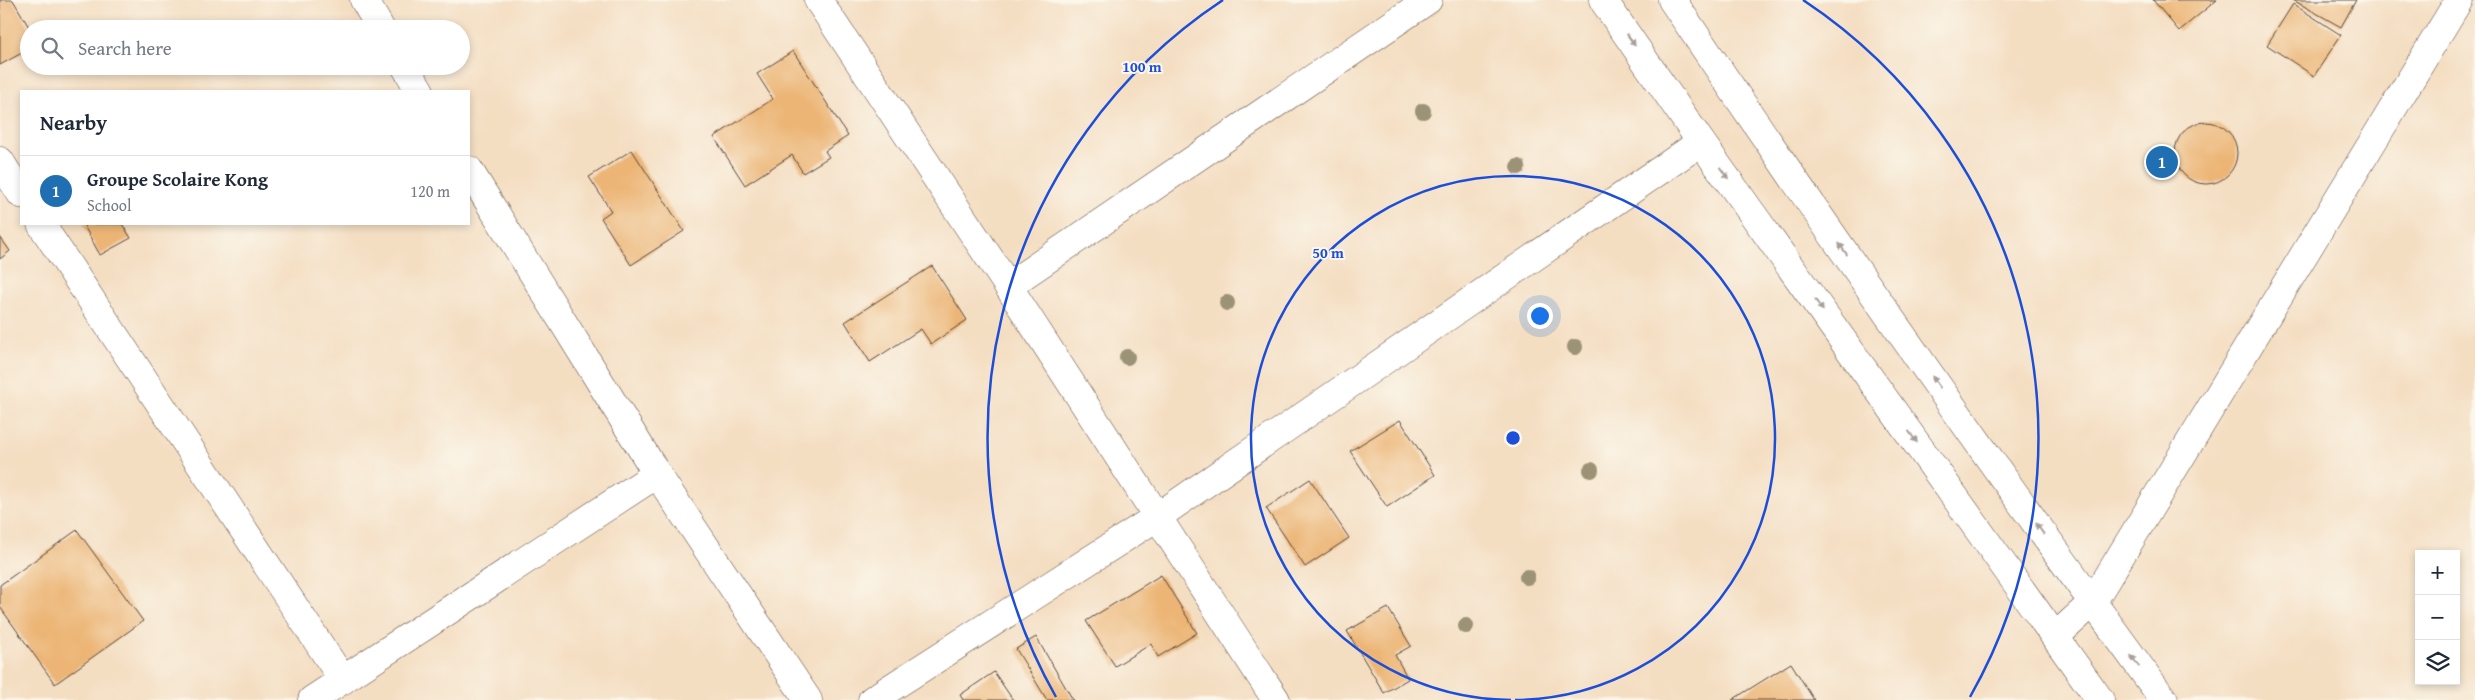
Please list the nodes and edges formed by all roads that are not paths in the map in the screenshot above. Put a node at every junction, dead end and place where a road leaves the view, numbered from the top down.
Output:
1 (364, 0) edge
2 (818, 0) edge
3 (1428, 0) edge
4 (1603, 0) edge
5 (1672, 0) edge
6 (2459, 0) edge
7 (376, 20) edge
8 (410, 75) edge
9 (419, 90) edge
10 (1701, 142) junction
11 (0, 162) edge
12 (470, 172) edge
13 (20, 192) edge
14 (42, 225) edge
15 (1008, 286) junction
16 (657, 474) junction
17 (1157, 517) junction
18 (2092, 603) junction
19 (2056, 636) junction
20 (343, 680) junction
21 (312, 700) edge
22 (808, 700) edge
23 (872, 700) edge
24 (1276, 700) edge
25 (2100, 700) edge
26 (2164, 700) edge

1 - 7 street
2 - 15 street
3 - 15 street
4 -> 10 street
18 -> 5 street
6 - 18 street
8 - 9 street
10 - 17 street
10 -> 19 street
11 - 13 street
12 - 16 street
14 - 20 street
15 - 17 street
16 - 20 street
16 - 22 street
17 - 23 street
17 - 24 street
18 - 19 street
26 -> 18 street
19 - 25 street
20 - 21 street

